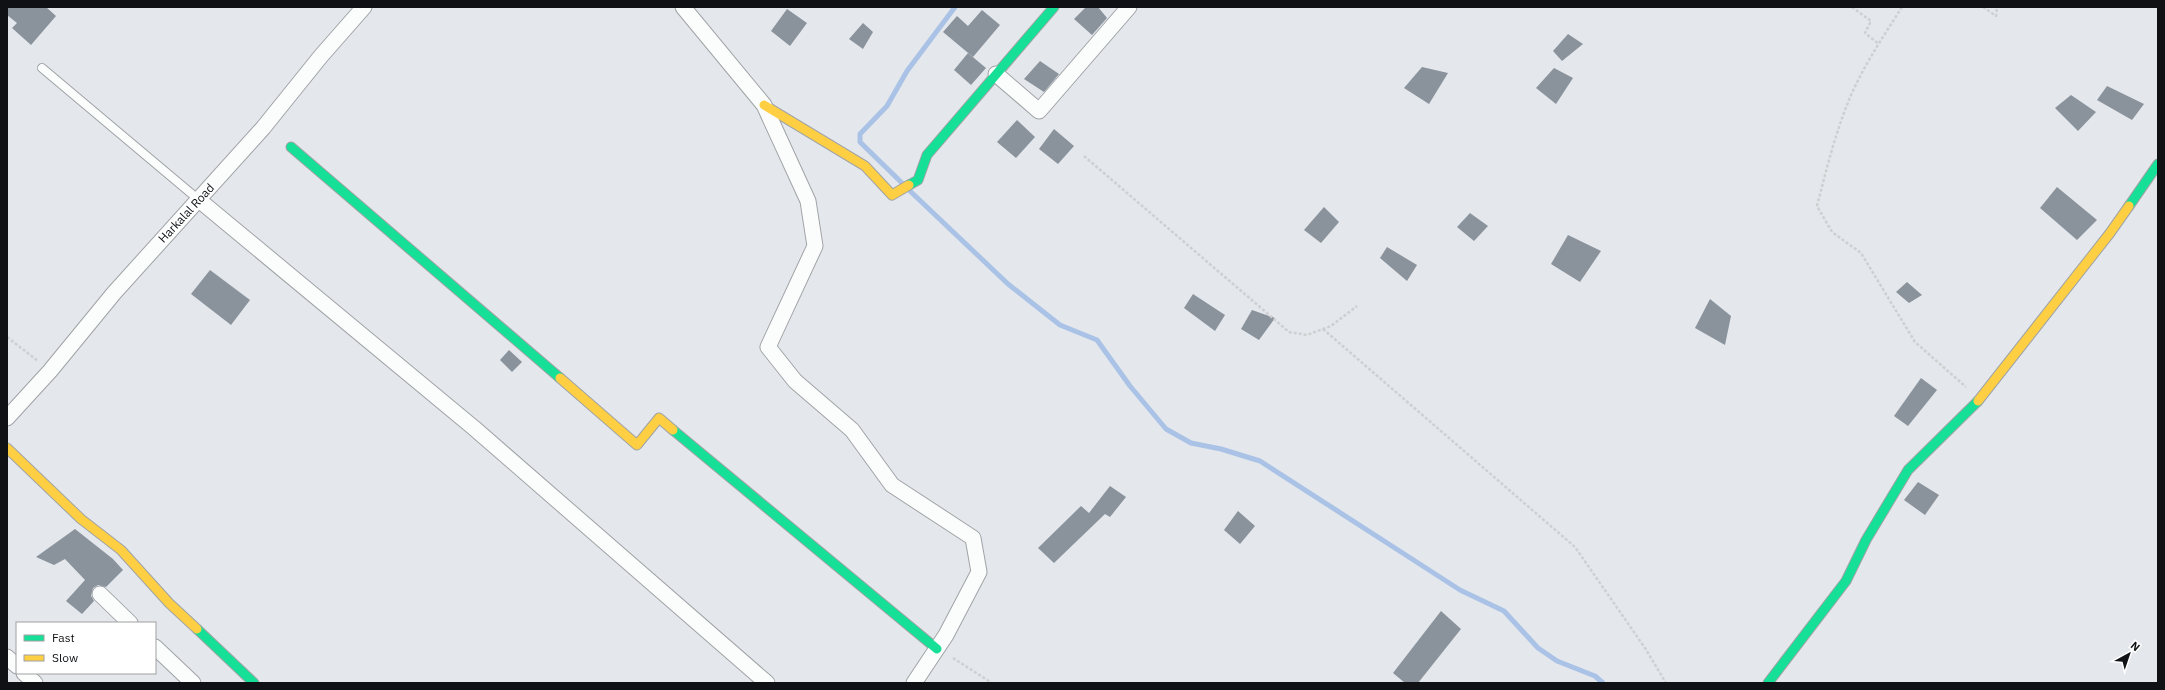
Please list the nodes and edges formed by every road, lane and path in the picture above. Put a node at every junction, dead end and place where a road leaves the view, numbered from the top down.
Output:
1 (364, 7) edge
2 (683, 7) edge
3 (1054, 7) edge
4 (1129, 7) edge
5 (1852, 7) edge
6 (1902, 7) edge
7 (1983, 7) edge
8 (1997, 7) edge
9 (1879, 44) junction
10 (42, 68) dead end
11 (996, 74) junction
12 (764, 104) junction
13 (291, 147) dead end
14 (1084, 156) dead end
15 (2158, 164) edge
16 (200, 200) junction
17 (1357, 306) dead end
18 (1323, 329) junction
19 (7, 337) edge
20 (50, 370) junction
21 (1980, 399) junction
22 (7, 418) edge
23 (7, 448) edge
24 (100, 594) dead end
25 (129, 622) edge
26 (156, 648) edge
27 (937, 649) junction
28 (7, 657) edge
29 (16, 665) edge
30 (25, 674) edge
31 (35, 683) edge
32 (193, 683) edge
33 (254, 683) edge
34 (767, 683) edge
35 (914, 683) edge
36 (992, 683) edge
37 (1666, 683) edge
38 (1768, 683) edge

1 - 16 street, Harkalal Road
2 - 12 street
3 - 11 street
4 - 11 street
5 - 9 path
6 - 9 path
7 - 8 path
9 - 21 path
10 - 16 lane
11 - 12 street
12 - 27 street
13 - 27 street
14 - 18 path
15 - 21 street
16 - 20 street, Harkalal Road
16 - 34 street
17 - 18 path
18 - 37 path
19 - 20 path
20 - 22 street, Harkalal Road
21 - 38 street
23 - 33 street
24 - 25 street
26 - 32 street
27 - 35 street
27 - 36 path
28 - 29 street
30 - 31 street

